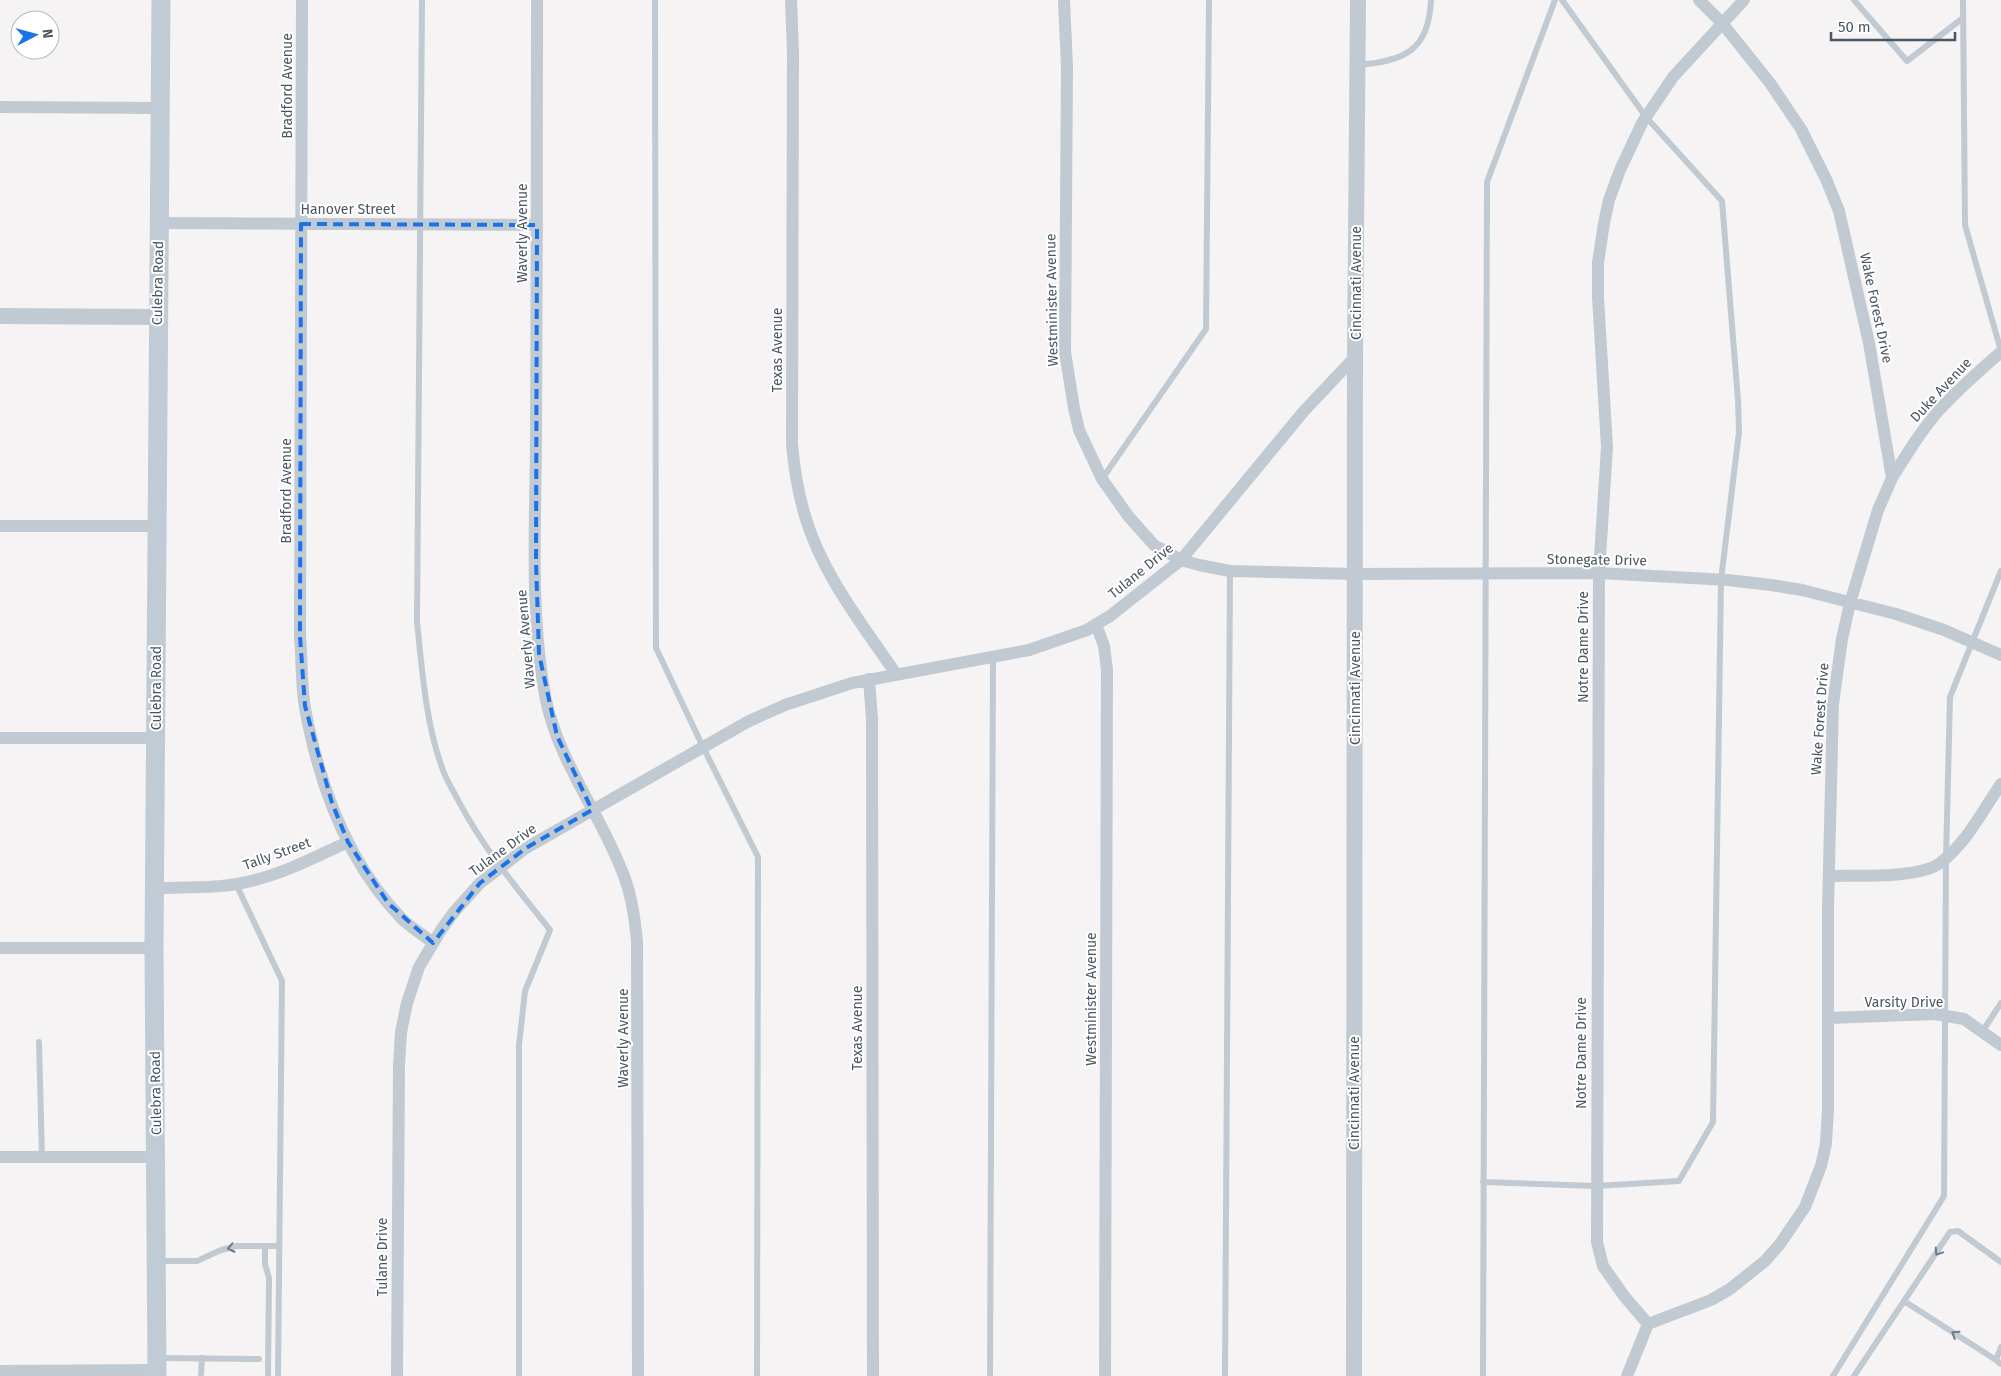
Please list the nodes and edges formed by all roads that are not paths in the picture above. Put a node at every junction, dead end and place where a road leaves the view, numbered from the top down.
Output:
1 (161, 0) edge
2 (302, 0) edge
3 (422, 0) edge
4 (537, 0) edge
5 (655, 0) edge
6 (791, 0) edge
7 (1064, 0) edge
8 (1209, 0) edge
9 (1358, 0) edge
10 (1431, 0) edge
11 (1554, 0) edge
12 (1562, 0) edge
13 (1699, 0) edge
14 (1744, 0) edge
15 (1854, 0) edge
16 (1963, 0) edge
17 (1963, 18) junction
18 (1722, 23) junction
19 (1358, 65) junction
20 (0, 107) edge
21 (160, 108) junction
22 (1646, 117) junction
23 (159, 223) junction
24 (301, 224) junction
25 (420, 224) junction
26 (537, 225) junction
27 (0, 316) edge
28 (158, 317) junction
29 (2001, 352) edge
30 (1355, 357) junction
31 (1892, 478) junction
32 (1102, 479) junction
33 (0, 526) edge
34 (156, 526) junction
35 (1182, 560) junction
36 (1230, 571) junction
37 (2001, 571) edge
38 (1355, 574) junction
39 (1485, 574) junction
40 (1599, 574) junction
41 (1721, 580) junction
42 (1850, 603) junction
43 (1096, 624) junction
44 (1972, 642) junction
45 (2001, 655) edge
46 (993, 658) junction
47 (896, 674) junction
48 (869, 679) junction
49 (0, 738) edge
50 (156, 738) junction
51 (703, 747) junction
52 (2001, 784) edge
53 (592, 810) junction
54 (348, 842) junction
55 (1946, 858) junction
56 (500, 868) junction
57 (1830, 876) junction
58 (236, 884) junction
59 (155, 888) junction
60 (433, 943) junction
61 (0, 948) edge
62 (154, 948) junction
63 (2001, 1003) edge
64 (1945, 1016) junction
65 (1829, 1018) junction
66 (1982, 1032) junction
67 (39, 1042) dead end
68 (2001, 1045) edge
69 (0, 1157) edge
70 (42, 1157) junction
71 (156, 1157) junction
72 (1483, 1182) junction
73 (1596, 1186) junction
74 (266, 1246) junction
75 (279, 1246) junction
76 (156, 1262) junction
77 (2001, 1262) edge
78 (1904, 1301) junction
79 (1648, 1324) junction
80 (2001, 1347) edge
81 (202, 1358) junction
82 (259, 1359) dead end
83 (1998, 1362) edge
84 (157, 1368) edge
85 (2, 1373) edge
86 (79, 1373) edge
87 (201, 1376) edge
88 (268, 1376) edge
89 (278, 1376) edge
90 (397, 1376) edge
91 (519, 1376) edge
92 (638, 1376) edge
93 (756, 1376) edge
94 (873, 1376) edge
95 (990, 1376) edge
96 (1105, 1376) edge
97 (1225, 1376) edge
98 (1354, 1376) edge
99 (1483, 1376) edge
100 (1627, 1376) edge
101 (1833, 1376) edge
102 (1854, 1376) edge

1 - 21 main road, Culebra Road
2 - 24 street, Bradford Avenue
3 - 25 lane
4 - 26 street, Waverly Avenue
5 - 51 lane
6 - 47 street, Texas Avenue
7 - 32 street, Westminister Avenue
8 - 32 lane
9 - 19 street, Cincinnati Avenue
10 - 19 lane
11 - 39 lane
12 - 22 lane
13 - 18 street, Wake Forest Drive
14 - 18 street, Notre Dame Drive
15 - 17 lane
16 - 17 lane
17 - 29 lane
18 - 22 street, Notre Dame Drive
18 - 31 street, Wake Forest Drive
19 - 30 street, Cincinnati Avenue
20 - 21 street
21 - 23 main road, Culebra Road
22 - 40 street, Notre Dame Drive
22 - 41 lane
23 - 24 street, Hanover Street
23 - 28 main road, Culebra Road
24 - 25 street, Hanover Street
24 - 54 street, Bradford Avenue
25 - 26 street, Hanover Street
25 - 56 lane
26 - 53 street, Waverly Avenue
27 - 28 street
28 - 34 main road, Culebra Road
29 - 31 street, Duke Avenue
30 - 35 street, Tulane Drive
30 - 38 street, Cincinnati Avenue
31 - 42 street, Wake Forest Drive
32 - 35 street, Westminister Avenue
33 - 34 street
34 - 50 main road, Culebra Road
35 - 36 street, Stonegate Drive
35 - 43 street, Tulane Drive
36 - 38 street, Stonegate Drive
36 - 97 lane
37 - 44 lane
38 - 39 street, Stonegate Drive
38 - 98 street, Cincinnati Avenue
39 - 40 street, Stonegate Drive
39 - 72 lane
40 - 41 street, Stonegate Drive
40 - 73 street, Notre Dame Drive
41 - 42 street, Stonegate Drive
41 - 73 lane
42 - 44 street, Stonegate Drive
42 - 57 street, Wake Forest Drive
43 - 46 street, Tulane Drive
43 - 96 street, Westminister Avenue
44 - 45 street, Stonegate Drive
44 - 55 lane
46 - 47 street, Tulane Drive
46 - 95 lane
47 - 48 street, Tulane Drive
48 - 51 street, Tulane Drive
48 - 94 street, Texas Avenue
49 - 50 street
50 - 59 main road, Culebra Road
51 - 53 street, Tulane Drive
51 - 93 lane
52 - 55 street
53 - 56 street, Tulane Drive
53 - 92 street, Waverly Avenue
54 - 58 street, Tally Street
54 - 60 street, Bradford Avenue
55 - 57 street
55 - 64 lane
56 - 60 street, Tulane Drive
56 - 91 lane
57 - 65 street, Wake Forest Drive
58 - 59 street, Tally Street
58 - 75 lane
59 - 62 main road, Culebra Road
60 - 90 street, Tulane Drive
61 - 62 street
62 - 71 main road, Culebra Road
63 - 66 lane
64 - 65 street, Varsity Drive
64 - 66 street, Varsity Drive
64 - 101 lane
65 - 79 street, Wake Forest Drive
66 - 68 street, Varsity Drive
67 - 70 lane
69 - 70 street
70 - 71 street
71 - 76 main road, Culebra Road
72 - 73 lane
72 - 99 lane
73 - 79 street, Notre Dame Drive
74 - 75 lane
74 -> 76 lane
74 - 88 lane
75 - 89 lane
76 - 84 main road, Culebra Road
77 -> 78 lane
83 -> 78 lane
78 - 102 lane
79 - 100 street
80 - 83 lane
81 - 82 lane
81 - 84 lane
81 - 87 lane
84 - 86 street
85 - 86 street

